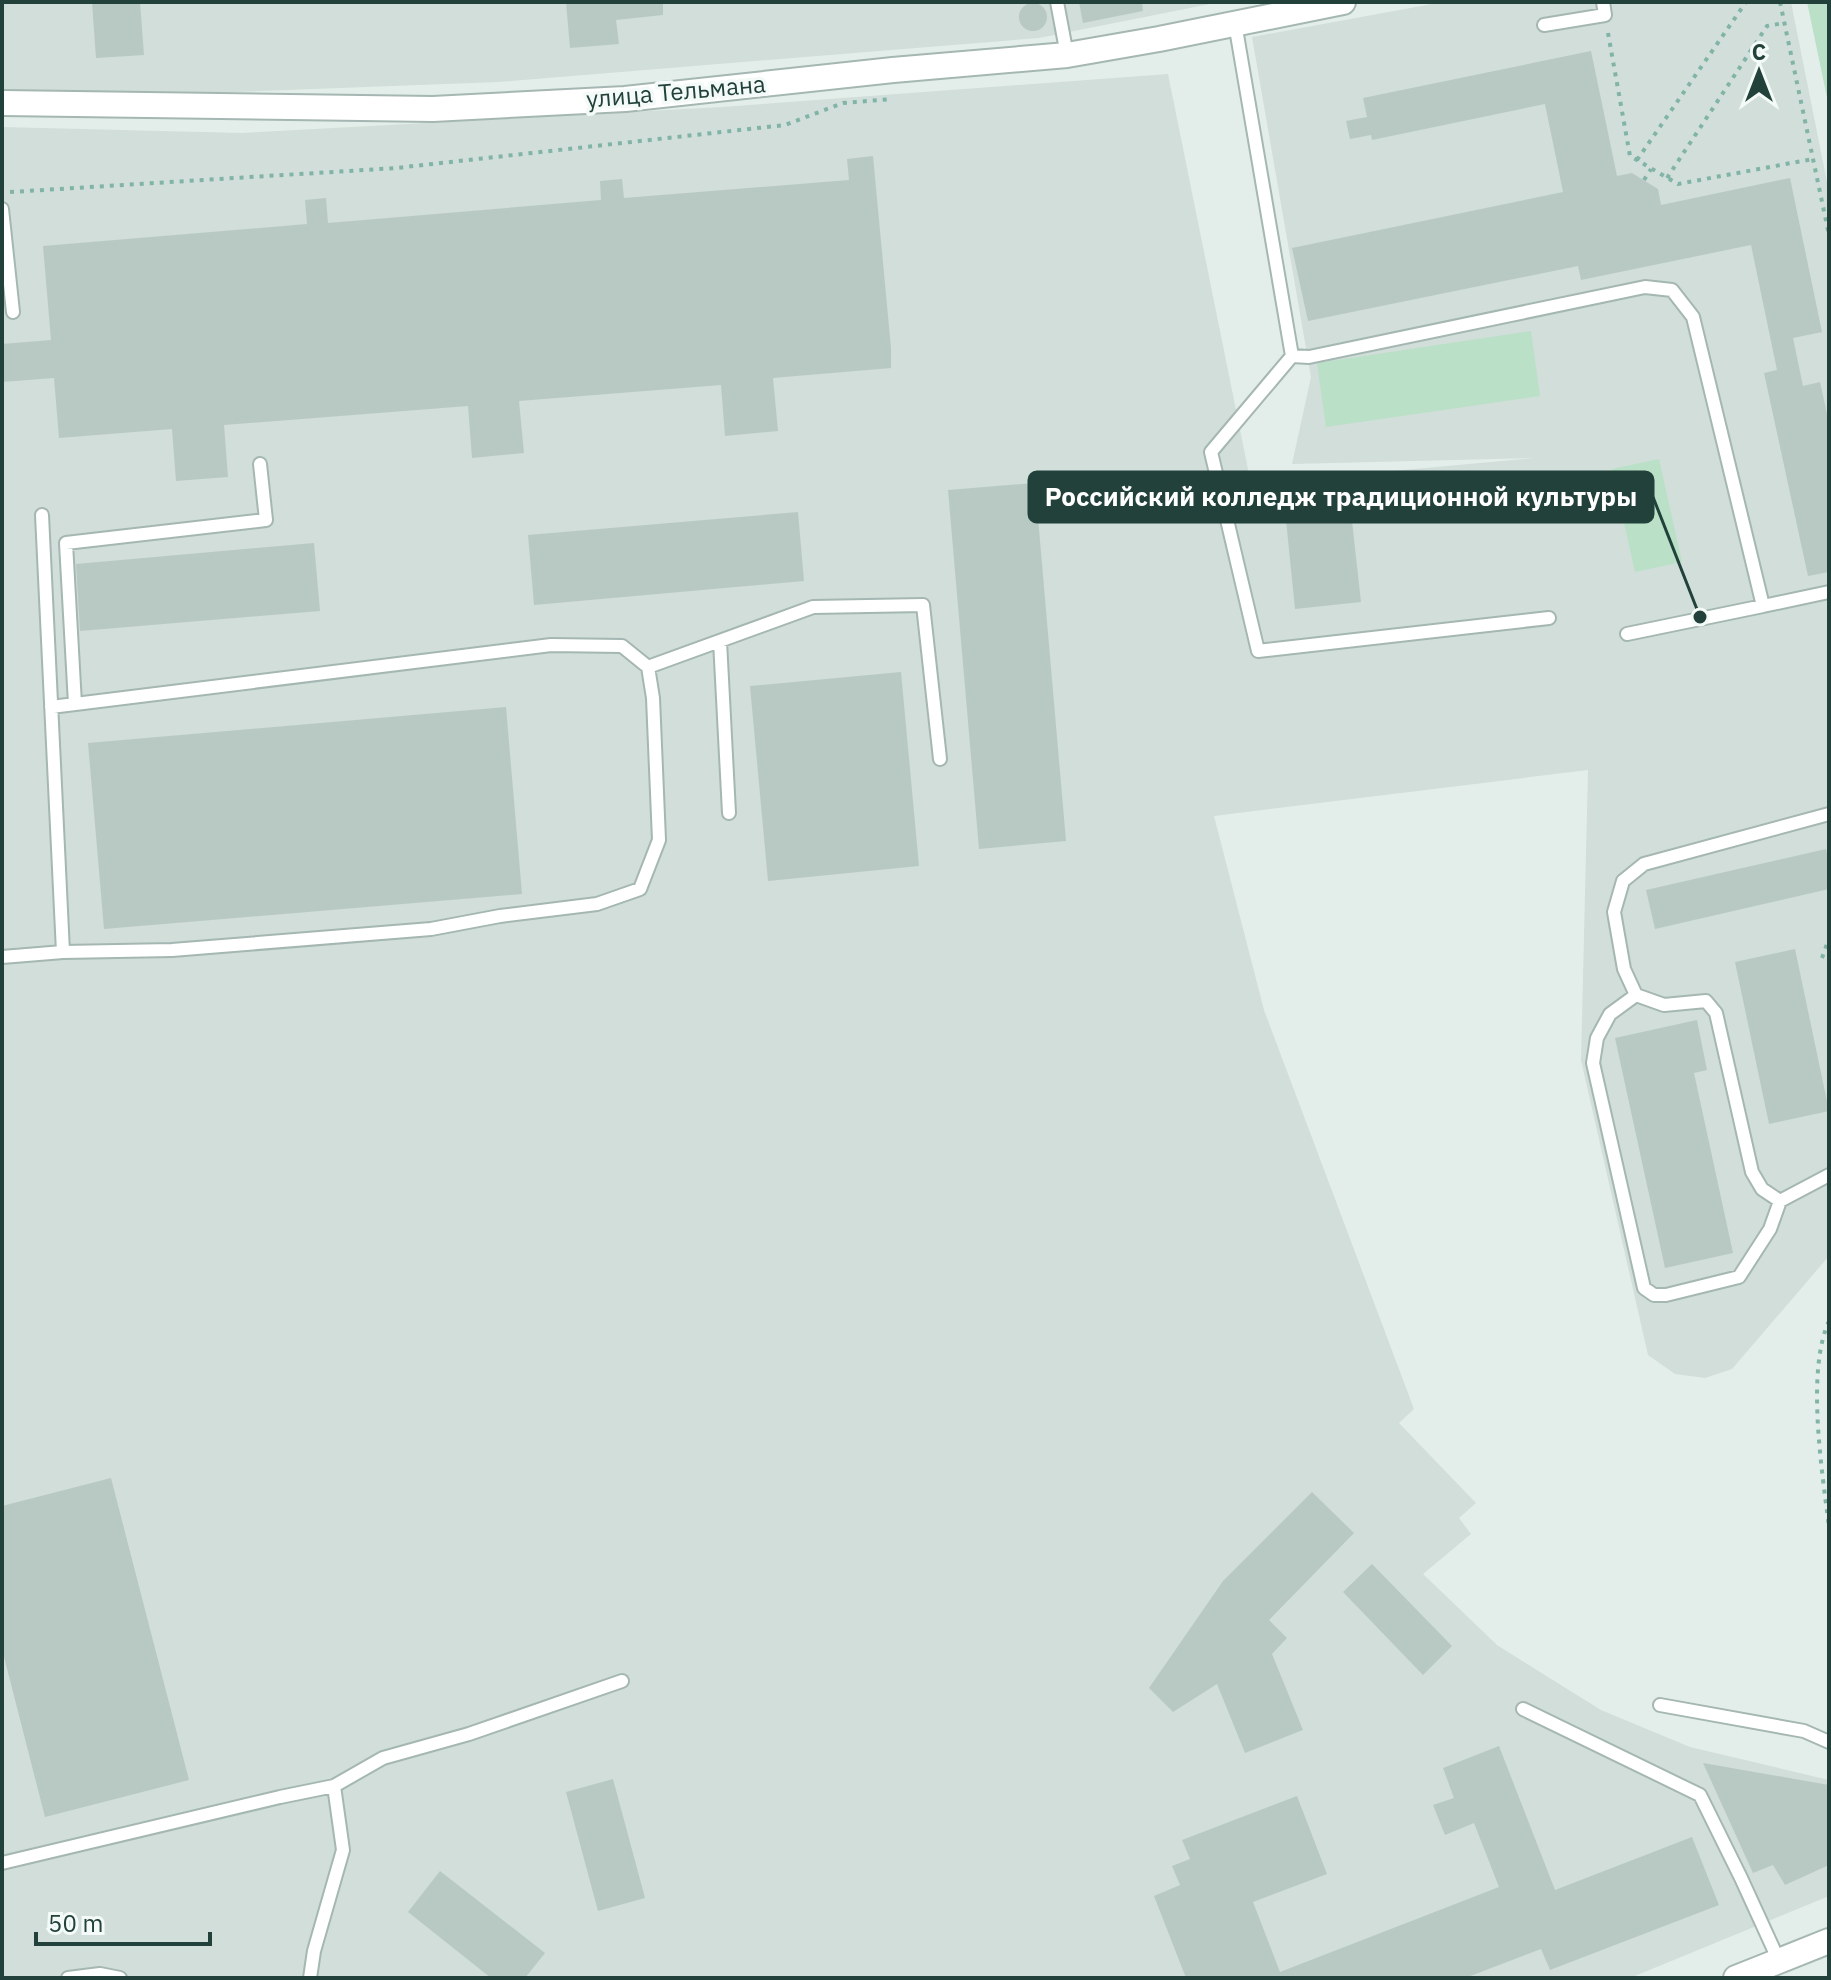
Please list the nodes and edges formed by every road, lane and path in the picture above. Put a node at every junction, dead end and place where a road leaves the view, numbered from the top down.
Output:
1 (1057, 2) edge
2 (1343, 2) edge
3 (1746, 2) edge
4 (1780, 2) edge
5 (1604, 8) edge
6 (1235, 23) junction
7 (1784, 23) junction
8 (1544, 25) dead end
9 (1067, 55) junction
10 (892, 99) dead end
11 (2, 103) edge
12 (1813, 159) junction
13 (1637, 160) junction
14 (1651, 168) junction
15 (1667, 178) junction
16 (1644, 180) dead end
17 (2, 193) edge
18 (2, 209) edge
19 (1829, 235) edge
20 (13, 312) dead end
21 (1292, 356) junction
22 (260, 464) dead end
23 (42, 515) dead end
24 (1829, 592) edge
25 (1763, 606) junction
26 (1549, 618) dead end
27 (1627, 634) dead end
28 (720, 641) junction
29 (648, 667) junction
30 (75, 704) junction
31 (51, 707) junction
32 (940, 759) dead end
33 (729, 813) dead end
34 (1829, 814) edge
35 (1829, 938) edge
36 (63, 952) junction
37 (2, 957) edge
38 (1822, 958) dead end
39 (1636, 995) junction
40 (1829, 1175) edge
41 (1780, 1201) junction
42 (1829, 1321) edge
43 (1827, 1501) edge
44 (1829, 1527) edge
45 (622, 1681) dead end
46 (1660, 1705) dead end
47 (1523, 1709) dead end
48 (1829, 1742) edge
49 (334, 1786) junction
50 (2, 1863) edge
51 (1829, 1941) edge
52 (1779, 1961) junction
53 (68, 1978) edge
54 (120, 1978) edge
55 (310, 1978) edge
56 (1736, 1978) edge

1 - 9 lane
2 - 6 street, улица Тельмана
3 - 13 path
4 - 7 path
5 - 8 lane
5 - 13 path
6 - 9 street, улица Тельмана
6 - 21 lane
7 - 12 path
7 - 15 path
9 - 11 street, улица Тельмана
10 - 17 path
12 - 15 path
12 - 19 path
13 - 14 path
14 - 15 path
14 - 16 path
18 - 20 lane
21 - 25 lane
21 - 26 lane
22 - 30 lane
23 - 31 lane
24 - 25 lane
25 - 27 lane
28 - 29 lane
28 - 32 lane
28 - 33 lane
29 - 30 lane
29 - 36 lane
30 - 31 lane
31 - 36 lane
34 - 39 lane
35 - 38 path
36 - 37 lane
39 - 41 lane
39 - 41 lane
40 - 41 lane
42 - 43 path
43 - 44 path
45 - 49 lane
46 - 48 lane
47 - 52 lane
49 - 50 lane
49 - 55 lane
51 - 52 street
52 - 56 street
53 - 54 lane

